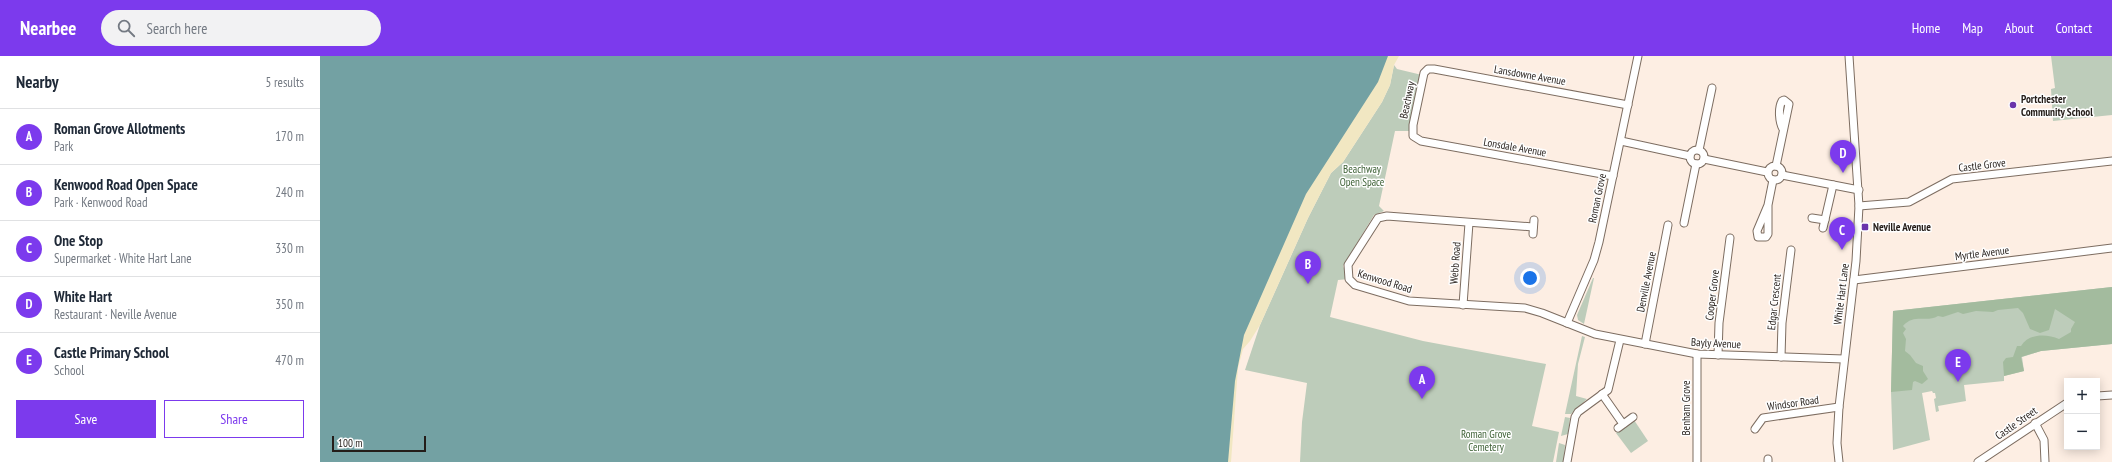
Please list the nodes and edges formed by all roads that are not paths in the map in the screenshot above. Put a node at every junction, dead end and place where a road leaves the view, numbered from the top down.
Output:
1 (1638, 56) edge
2 (1849, 56) edge
3 (1428, 69) joint
4 (1712, 88) dead end
5 (1628, 104) junction
6 (1783, 129) dead end
7 (1413, 136) joint
8 (1621, 141) junction
9 (1699, 150) junction
10 (1690, 156) junction
11 (1704, 159) junction
12 (2112, 161) edge
13 (1696, 164) junction
14 (1776, 166) junction
15 (1767, 172) junction
16 (1782, 174) junction
17 (1613, 176) junction
18 (1773, 180) junction
19 (1833, 185) junction
20 (1859, 190) junction
21 (1768, 205) dead end
22 (1859, 206) junction
23 (1812, 218) dead end
24 (1825, 220) junction
25 (1469, 223) junction
26 (1684, 223) dead end
27 (1668, 225) dead end
28 (1533, 227) dead end
29 (1823, 228) dead end
30 (1730, 238) dead end
31 (2112, 248) edge
32 (1791, 250) dead end
33 (1854, 280) junction
34 (1463, 305) junction
35 (1567, 323) junction
36 (1620, 340) junction
37 (1645, 344) junction
38 (1697, 354) junction
39 (1718, 355) junction
40 (1781, 356) junction
41 (1844, 359) junction
42 (1602, 394) junction
43 (2100, 396) edge
44 (2112, 396) edge
45 (2064, 405) edge
46 (1839, 407) junction
47 (1633, 417) dead end
48 (2035, 423) junction
49 (1755, 429) dead end
50 (1567, 462) edge
51 (1697, 462) edge
52 (1839, 462) edge
53 (1978, 462) edge
54 (2045, 462) edge

1 - 5 street, Roman Grove
2 - 20 street, White Hart Lane
3 - 5 street, Lansdowne Avenue
3 - 7 street, Beachway
4 - 9 street
5 - 8 street, Roman Grove
6 - 14 street
7 - 17 street, Lonsdale Avenue
8 - 10 street
8 - 17 street, Roman Grove
9 - 10 street
9 - 11 street
10 - 13 street
11 - 13 street
11 - 15 street
12 - 22 street, Castle Grove
13 - 26 street
14 - 15 street
14 - 16 street
15 - 18 street
16 - 18 street
16 - 19 street
17 - 35 street, Roman Grove
18 - 21 street
19 - 20 street
19 - 24 street
20 - 22 street, White Hart Lane
22 - 33 street, White Hart Lane
23 - 24 street
24 - 29 street
25 - 28 street, Kenwood Road
25 - 34 street, Webb Road
25 - 34 street, Kenwood Road
27 - 37 street, Denville Avenue
30 - 39 street, Cooper Grove
31 - 33 street, Myrtle Avenue
32 - 40 street, Edgar Crescent
33 - 41 street, White Hart Lane
34 - 35 street, Kenwood Road
35 - 36 street, Bayly Avenue
36 - 37 street, Bayly Avenue
36 - 42 street
37 - 38 street, Bayly Avenue
38 - 39 street, Bayly Avenue
38 - 51 street, Benham Grove
39 - 40 street, Bayly Avenue
40 - 41 street, Bayly Avenue
41 - 46 street, White Hart Lane
42 - 47 street
42 - 50 street
43 - 44 street
45 - 48 street, Castle Street
46 - 49 street, Windsor Road
46 - 52 street, White Hart Lane
48 - 53 street, Castle Street
48 - 54 street

